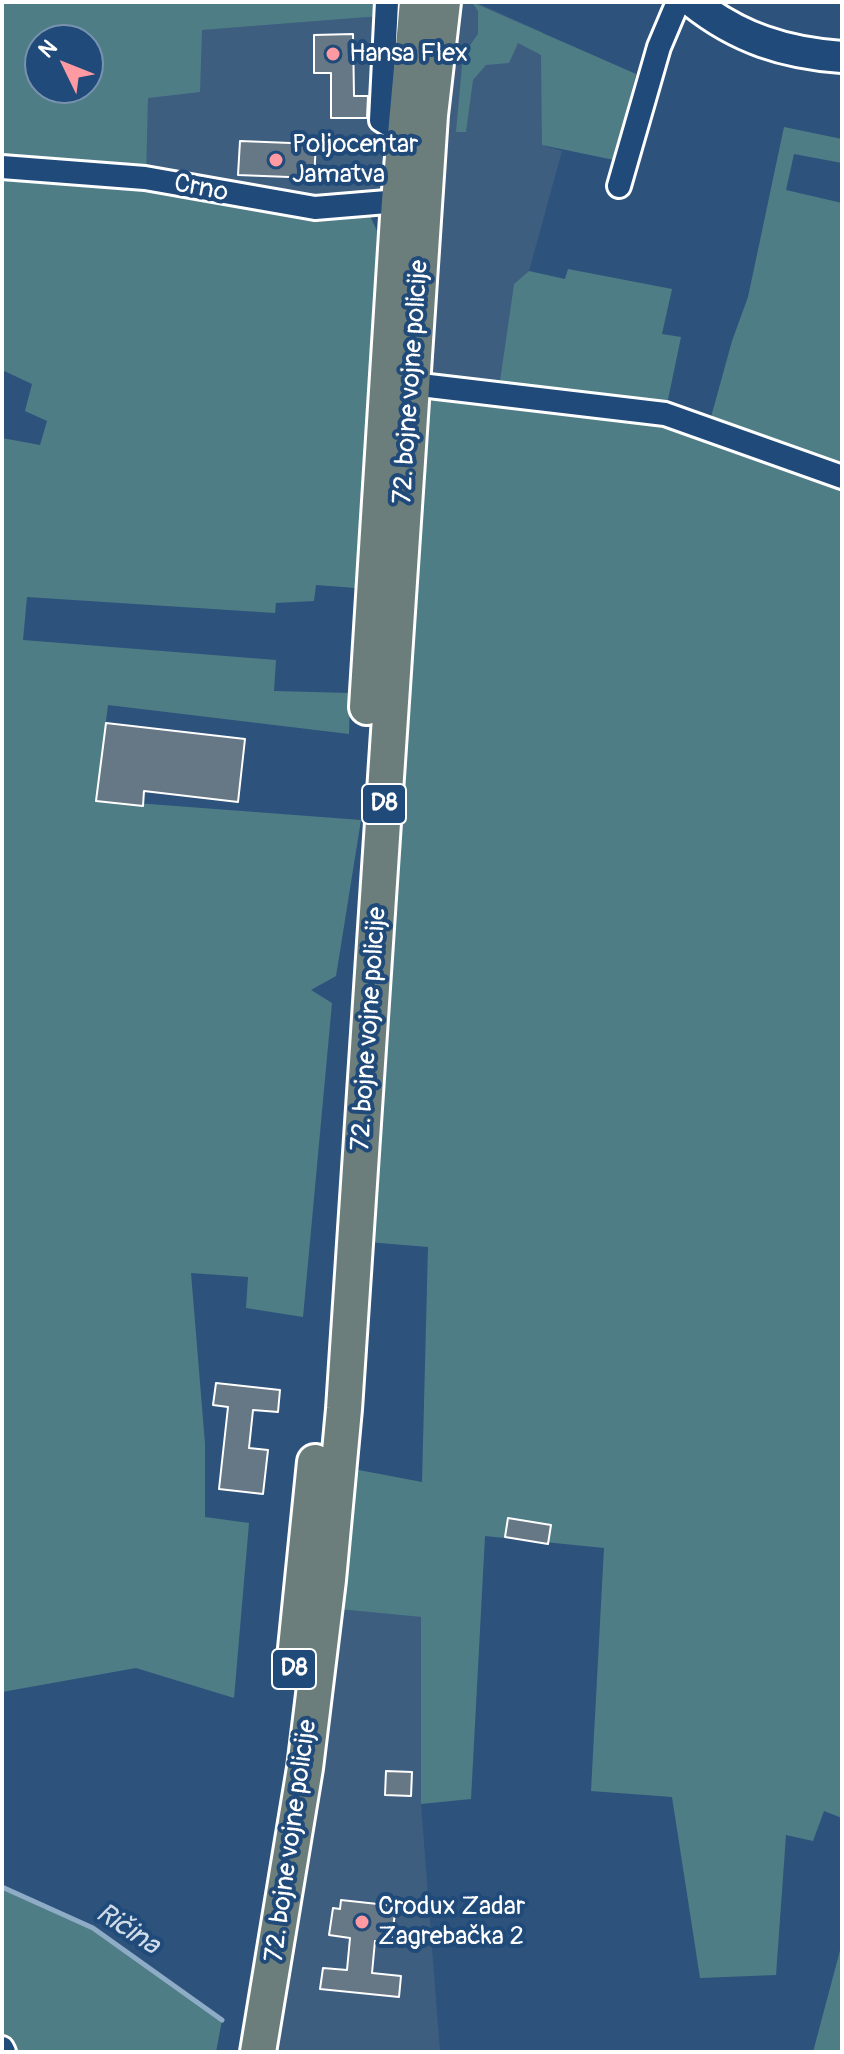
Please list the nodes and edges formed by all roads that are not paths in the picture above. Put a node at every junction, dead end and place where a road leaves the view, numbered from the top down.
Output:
1 (387, 2) edge
2 (417, 2) edge
3 (443, 2) edge
4 (678, 2) edge
5 (693, 2) edge
6 (842, 57) edge
7 (404, 134) junction
8 (2, 167) edge
9 (619, 186) dead end
10 (399, 201) junction
11 (412, 384) junction
12 (842, 477) edge
13 (237, 2052) edge
14 (258, 2052) edge

1 - 7 street
2 - 7 main road, 72. bojne vojne policije / D8
3 - 11 main road, 72. bojne vojne policije / D8
4 - 9 street
5 - 6 street
7 - 10 main road, 72. bojne vojne policije / D8
8 - 10 street, Crno
10 - 13 main road, 72. bojne vojne policije / D8
11 - 12 street
11 - 14 main road, 72. bojne vojne policije / D8

